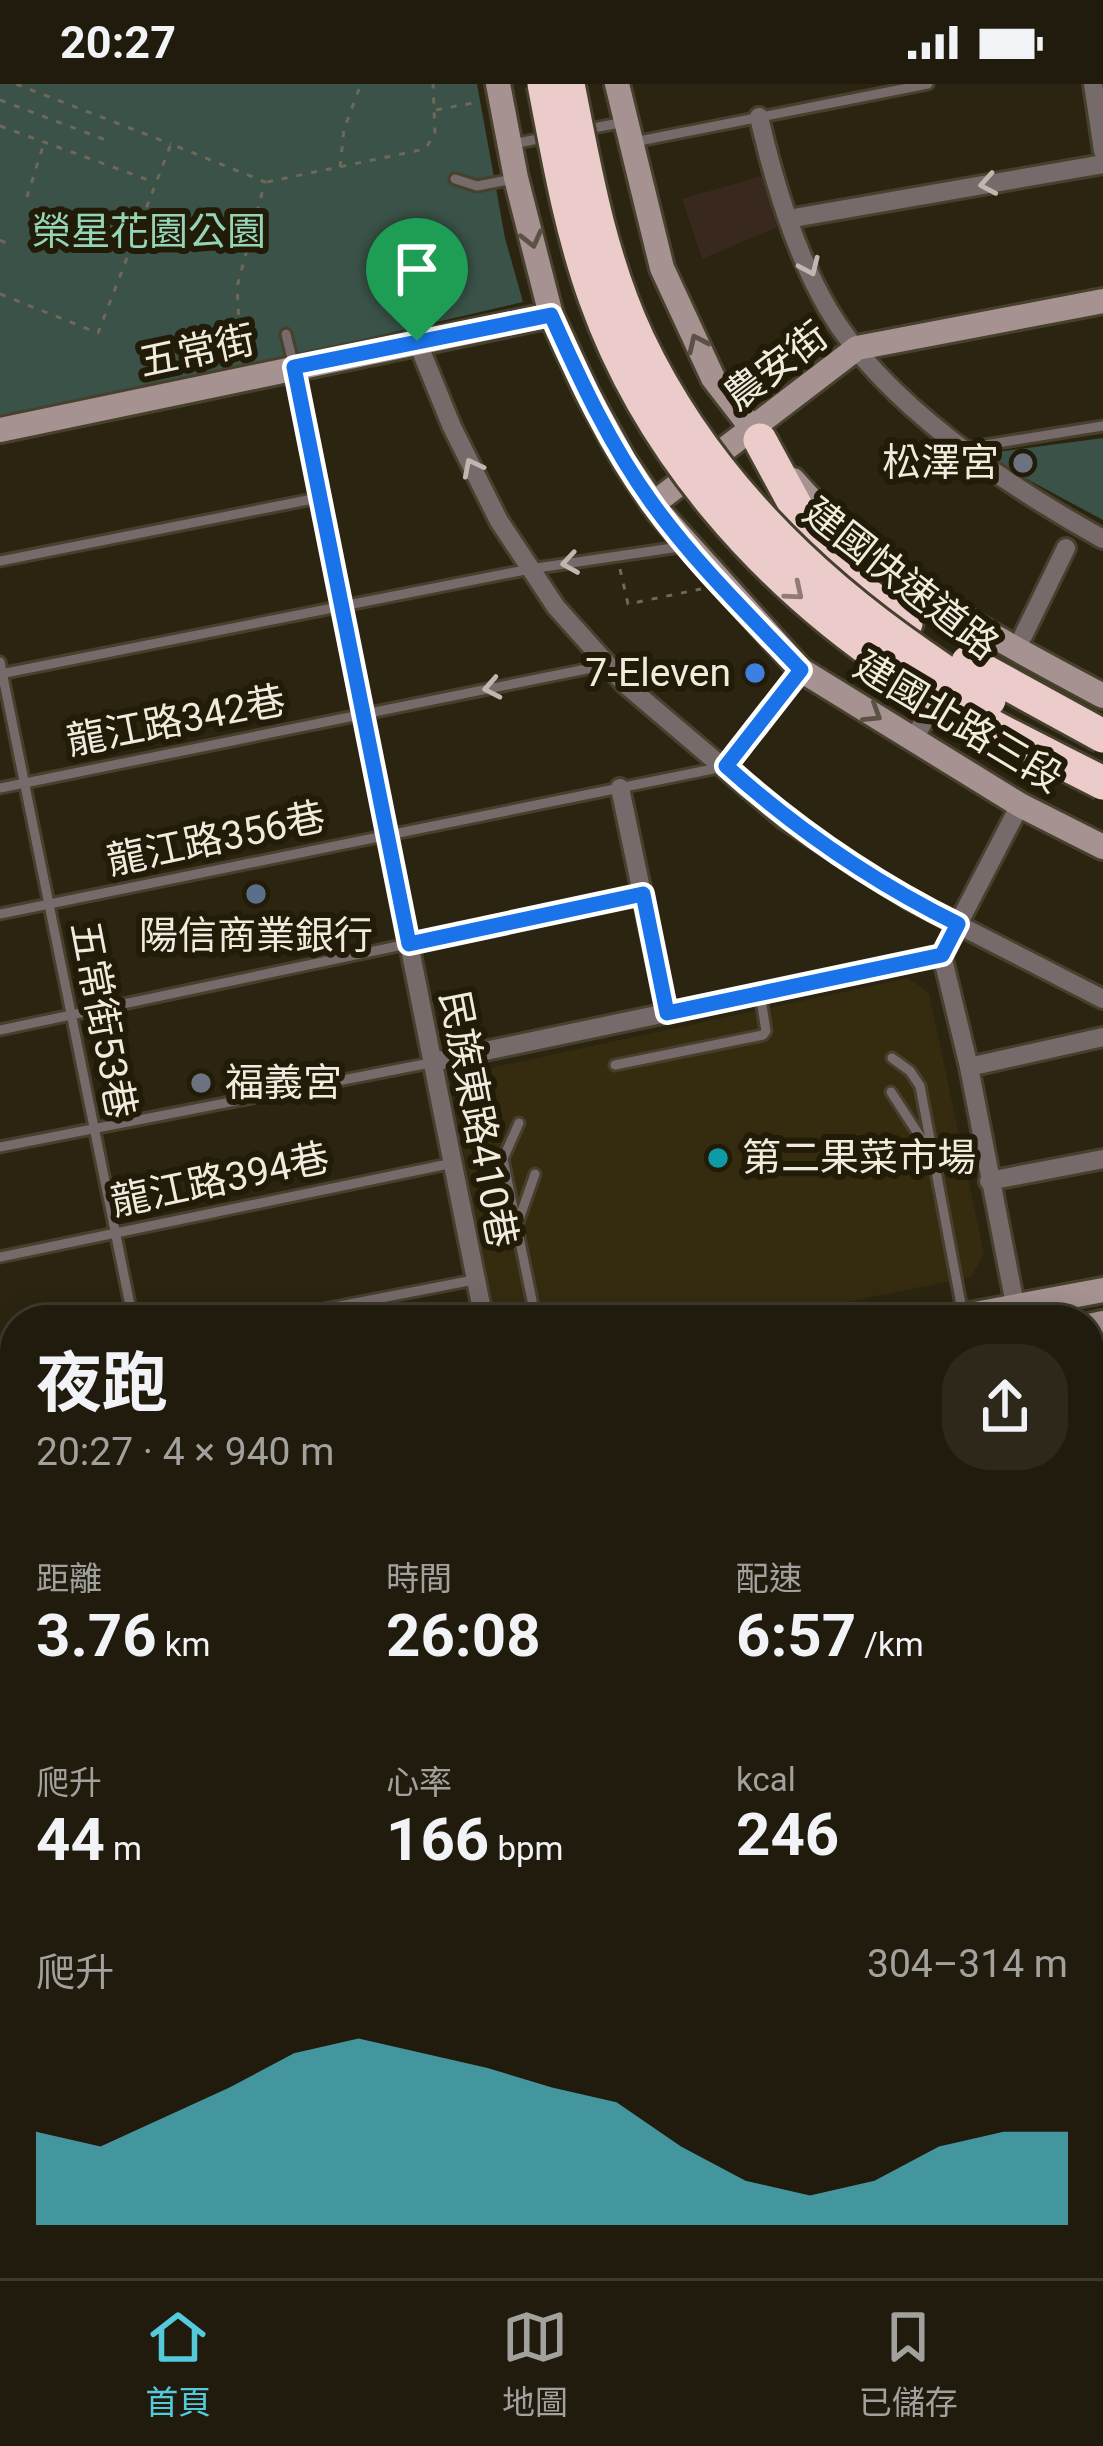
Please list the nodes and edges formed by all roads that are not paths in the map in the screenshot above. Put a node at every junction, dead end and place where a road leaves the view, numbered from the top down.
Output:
1 (497, 84) edge
2 (544, 84) edge
3 (568, 84) edge
4 (617, 84) edge
5 (928, 84) edge
6 (1093, 84) edge
7 (759, 117) junction
8 (627, 133) junction
9 (509, 144) junction
10 (1103, 151) edge
11 (1103, 164) edge
12 (516, 178) junction
13 (455, 179) dead end
14 (788, 219) junction
15 (1103, 301) edge
16 (551, 315) junction
17 (286, 334) dead end
18 (417, 341) junction
19 (857, 348) junction
20 (294, 367) junction
21 (1103, 426) edge
22 (0, 430) edge
23 (756, 435) junction
24 (961, 448) junction
25 (320, 498) junction
26 (652, 504) junction
27 (1103, 539) edge
28 (686, 546) junction
29 (1066, 548) dead end
30 (0, 561) edge
31 (530, 569) junction
32 (342, 607) junction
33 (1023, 636) dead end
34 (607, 665) junction
35 (1, 670) edge
36 (801, 670) junction
37 (1103, 696) edge
38 (930, 712) dead end
39 (363, 714) junction
40 (1103, 736) edge
41 (913, 739) junction
42 (1103, 758) edge
43 (726, 766) junction
44 (24, 783) junction
45 (1103, 783) edge
46 (0, 788) edge
47 (620, 788) junction
48 (1020, 805) junction
49 (387, 835) junction
50 (1103, 847) edge
51 (643, 894) junction
52 (49, 904) junction
53 (0, 914) edge
54 (958, 924) junction
55 (409, 944) junction
56 (942, 955) junction
57 (760, 993) junction
58 (1103, 999) edge
59 (667, 1013) junction
60 (71, 1015) junction
61 (0, 1030) edge
62 (1103, 1036) edge
63 (892, 1058) dead end
64 (433, 1062) junction
65 (615, 1065) dead end
66 (969, 1067) junction
67 (891, 1092) dead end
68 (519, 1124) dead end
69 (94, 1127) junction
70 (0, 1147) edge
71 (1103, 1159) edge
72 (934, 1160) junction
73 (453, 1163) junction
74 (536, 1174) dead end
75 (989, 1180) junction
76 (515, 1231) junction
77 (116, 1232) junction
78 (0, 1257) edge
79 (476, 1280) junction
80 (1103, 1290) edge
81 (131, 1305) edge
82 (345, 1305) edge
83 (481, 1305) edge
84 (532, 1305) edge
85 (955, 1305) edge
86 (1014, 1305) edge
87 (1046, 1305) edge

1 - 9 street, 建國北路三段
2 -> 45 highway, 建國快速道路, bridge
3 - 42 highway, 建國快速道路, bridge
4 - 8 street
5 - 7 lane
6 - 10 street
7 - 8 lane
7 - 14 street
8 - 9 lane
23 -> 8 street
9 - 12 street, 建國北路三段
11 -> 14 street
12 - 13 lane
12 -> 16 street, 建國北路三段
14 -> 19 street
15 - 19 street, 農安街
16 - 18 street, 五常街
16 - 26 street, 建國北路三段
17 - 20 lane
18 - 20 street, 五常街
31 -> 18 street
19 - 23 street, 農安街
19 - 24 street
20 - 22 street, 五常街
20 - 25 street, 民族東路410巷
21 - 24 lane
23 - 26 street, 農安街
23 - 37 street
23 - 40 highway, bridge
24 - 27 street
25 - 30 lane
25 - 32 street, 民族東路410巷
26 - 28 street, 建國北路三段
28 -> 31 lane
28 - 36 street, 建國北路三段
29 - 33 street
31 - 32 lane
31 - 34 street
32 - 35 lane
32 - 39 street, 民族東路410巷
34 -> 39 lane, 龍江路342巷
34 - 43 street
35 - 44 lane, 五常街53巷
36 -> 41 street, 建國北路三段
36 - 43 street
38 - 41 street
39 - 44 lane, 龍江路342巷
39 - 49 street, 民族東路410巷
41 - 48 street, 建國北路三段
43 - 47 lane, 龍江路356巷
43 - 54 street
44 - 46 lane, 龍江路342巷
44 - 52 lane, 五常街53巷
47 - 49 lane, 龍江路356巷
47 - 51 street
48 - 50 street, 建國北路三段
48 - 54 street
49 - 52 lane, 龍江路356巷
49 - 55 street, 民族東路410巷
51 - 55 lane
51 - 59 street
52 - 53 lane, 龍江路356巷
52 - 60 lane, 五常街53巷
54 - 56 street
54 - 58 street
55 - 60 lane
55 - 64 street, 民族東路410巷
56 - 57 street
56 - 66 street
57 - 59 street
57 - 65 lane
59 - 64 street
60 - 61 lane
60 - 69 lane, 五常街53巷
62 - 66 street
63 - 72 lane
64 - 69 lane
64 - 73 street, 民族東路410巷
66 - 75 street
67 - 72 lane
68 - 76 lane
69 - 70 lane
69 - 77 lane, 五常街53巷
71 - 75 street
72 - 85 lane
73 - 77 lane, 龍江路394巷
73 - 79 street, 民族東路410巷
74 - 76 lane
75 - 86 street
76 - 84 lane
77 - 78 lane, 龍江路394巷
77 - 81 lane, 五常街53巷
79 - 82 lane
79 - 83 street, 民族東路410巷
80 - 87 street

